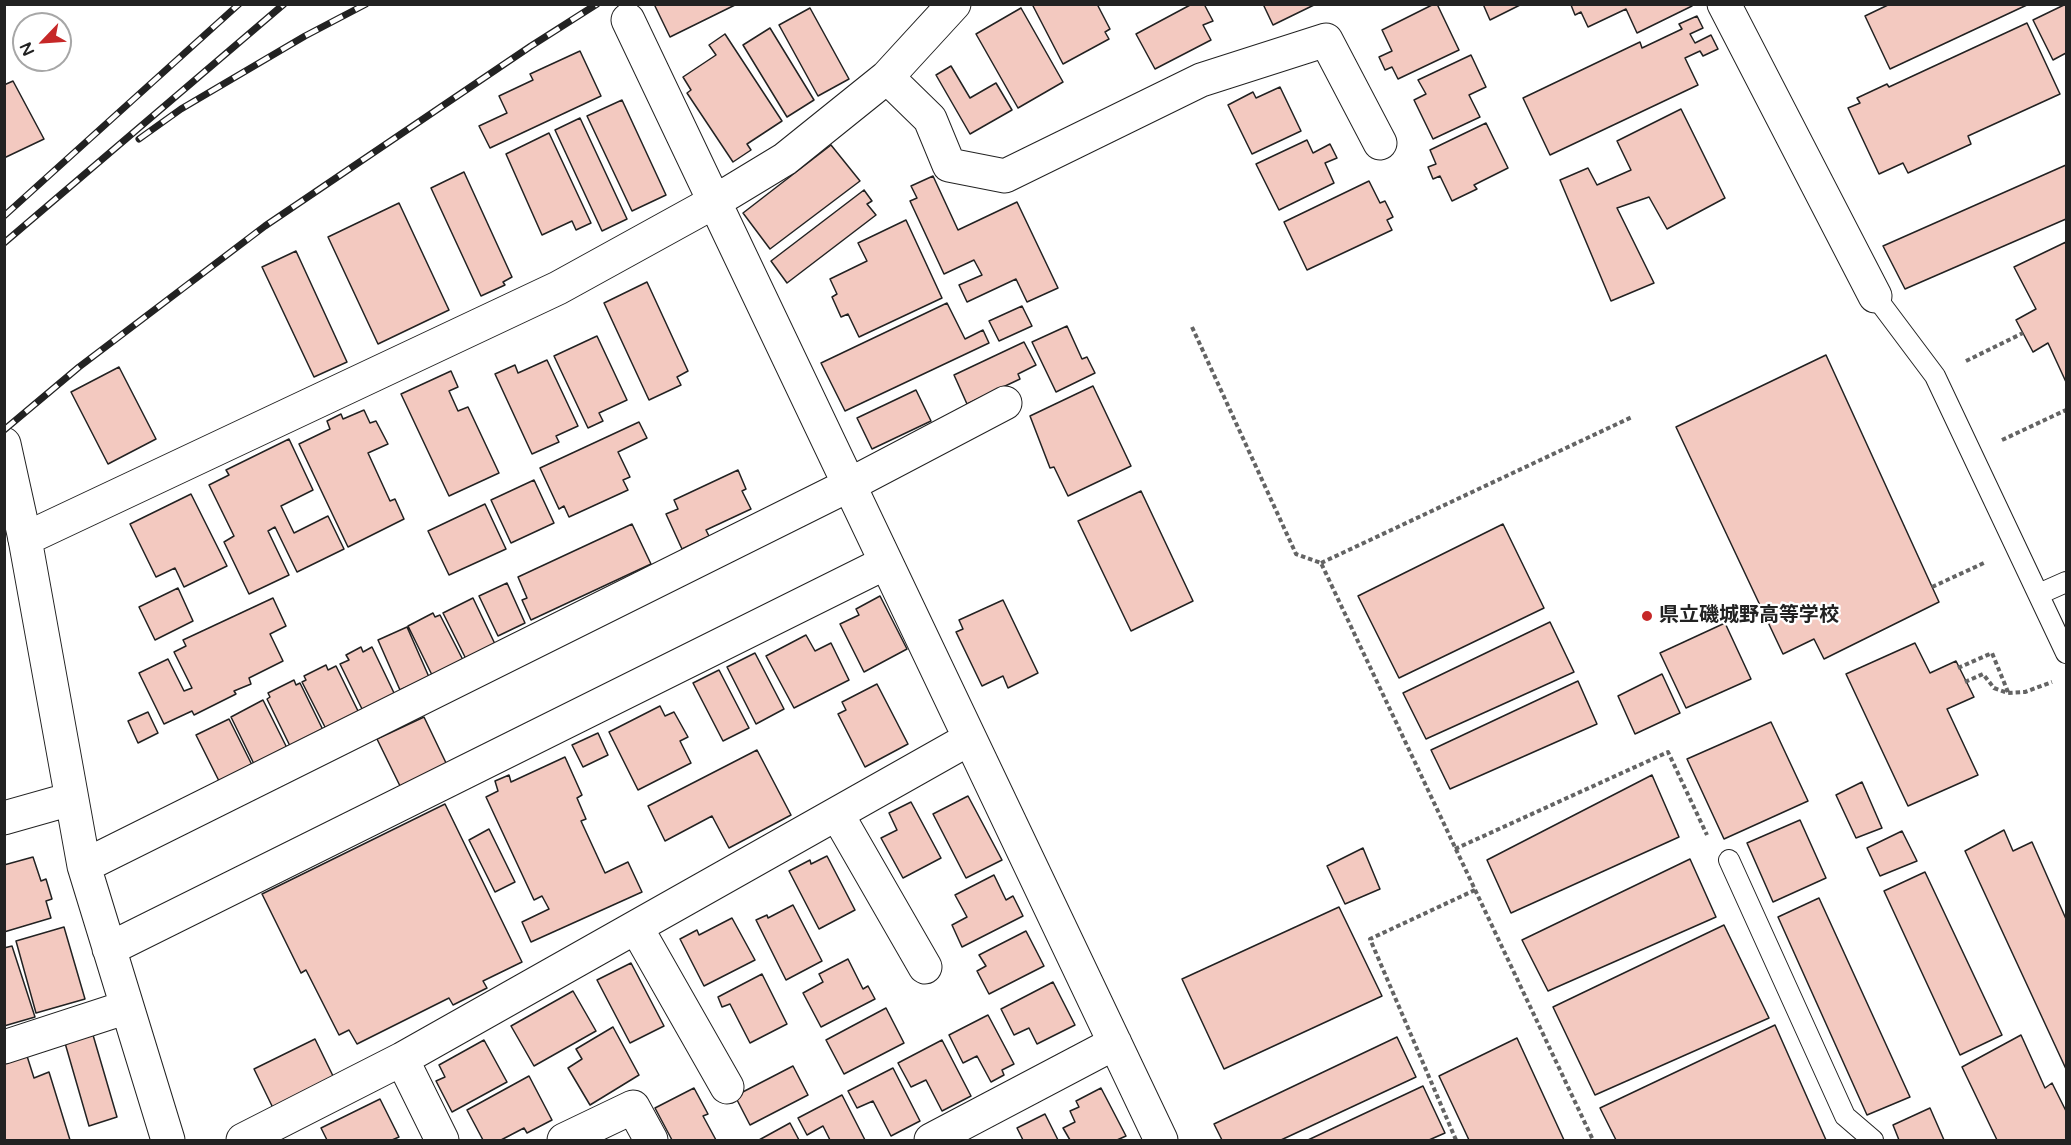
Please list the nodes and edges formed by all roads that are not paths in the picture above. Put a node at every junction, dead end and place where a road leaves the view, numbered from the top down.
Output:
1 (954, 4) edge
2 (1724, 4) edge
3 (628, 20) dead end
4 (887, 77) junction
5 (1380, 143) dead end
6 (714, 202) junction
7 (1875, 296) joint
8 (1005, 403) dead end
9 (4, 444) edge
10 (849, 485) junction
11 (25, 539) junction
12 (885, 563) junction
13 (2067, 582) edge
14 (2039, 594) junction
15 (2067, 653) edge
16 (969, 739) junction
17 (71, 799) junction
18 (837, 814) junction
19 (4, 818) edge
20 (1730, 860) road end
21 (84, 866) junction
22 (636, 927) junction
23 (109, 949) junction
24 (925, 967) dead end
25 (128, 1007) junction
26 (1115, 1043) junction
27 (4, 1047) edge
28 (402, 1059) junction
29 (726, 1087) dead end
30 (168, 1140) edge
31 (243, 1140) edge
32 (442, 1140) edge
33 (564, 1140) edge
34 (651, 1140) edge
35 (931, 1140) edge
36 (1161, 1140) edge
37 (1873, 1140) edge

1 - 4 street
2 - 7 street
3 - 6 street
4 - 5 street
4 - 6 street
6 - 10 street
6 - 11 street
7 - 14 lane
8 - 10 street
9 - 11 street
10 - 12 street
10 - 21 street
11 - 17 street
12 - 16 street
12 - 23 street
13 - 14 lane
14 - 15 lane
16 - 18 street
16 - 26 street
17 - 19 street
17 - 21 street
18 - 22 street
18 - 24 street
20 - 37 lane
21 - 23 street
22 - 28 street
22 - 29 street
23 - 25 street
25 - 27 street
25 - 30 street
26 - 35 street
26 - 36 street
28 - 31 street
28 - 32 street
33 - 34 street

